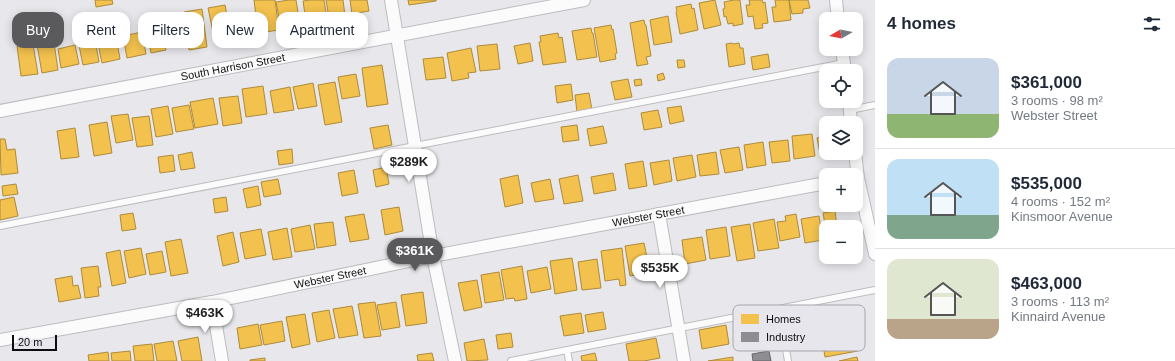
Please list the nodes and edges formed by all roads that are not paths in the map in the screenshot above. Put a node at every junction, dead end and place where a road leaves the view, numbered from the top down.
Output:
1 (391, 0) edge
2 (584, 0) edge
3 (836, 0) edge
4 (837, 12) edge
5 (397, 35) junction
6 (819, 72) edge
7 (863, 105) edge
8 (875, 105) edge
9 (0, 111) edge
10 (415, 145) junction
11 (819, 185) edge
12 (863, 198) edge
13 (659, 214) junction
14 (0, 226) edge
15 (873, 232) edge
16 (875, 254) edge
17 (433, 256) junction
18 (875, 290) edge
19 (212, 302) junction
20 (799, 305) edge
21 (733, 318) edge
22 (678, 328) junction
23 (0, 340) edge
24 (567, 350) junction
25 (786, 351) edge
26 (222, 361) edge
27 (455, 361) edge
28 (511, 361) edge
29 (569, 361) edge
30 (684, 361) edge
31 (788, 361) edge

1 - 5 street
2 - 5 street, South Harrison Street
3 - 4 street
5 - 9 street, South Harrison Street
5 - 10 street
6 - 10 lane
7 - 8 lane
10 - 14 lane
10 - 17 street
11 - 13 street, Webster Street
12 - 15 street
13 - 17 street, Webster Street
13 - 22 street
15 - 16 street
17 - 19 street, Webster Street
17 - 27 street
18 - 20 lane
19 - 23 street, Webster Street
19 - 26 street
21 - 22 lane
22 - 24 lane
22 - 30 street
24 - 28 lane
24 - 29 lane
25 - 31 lane

